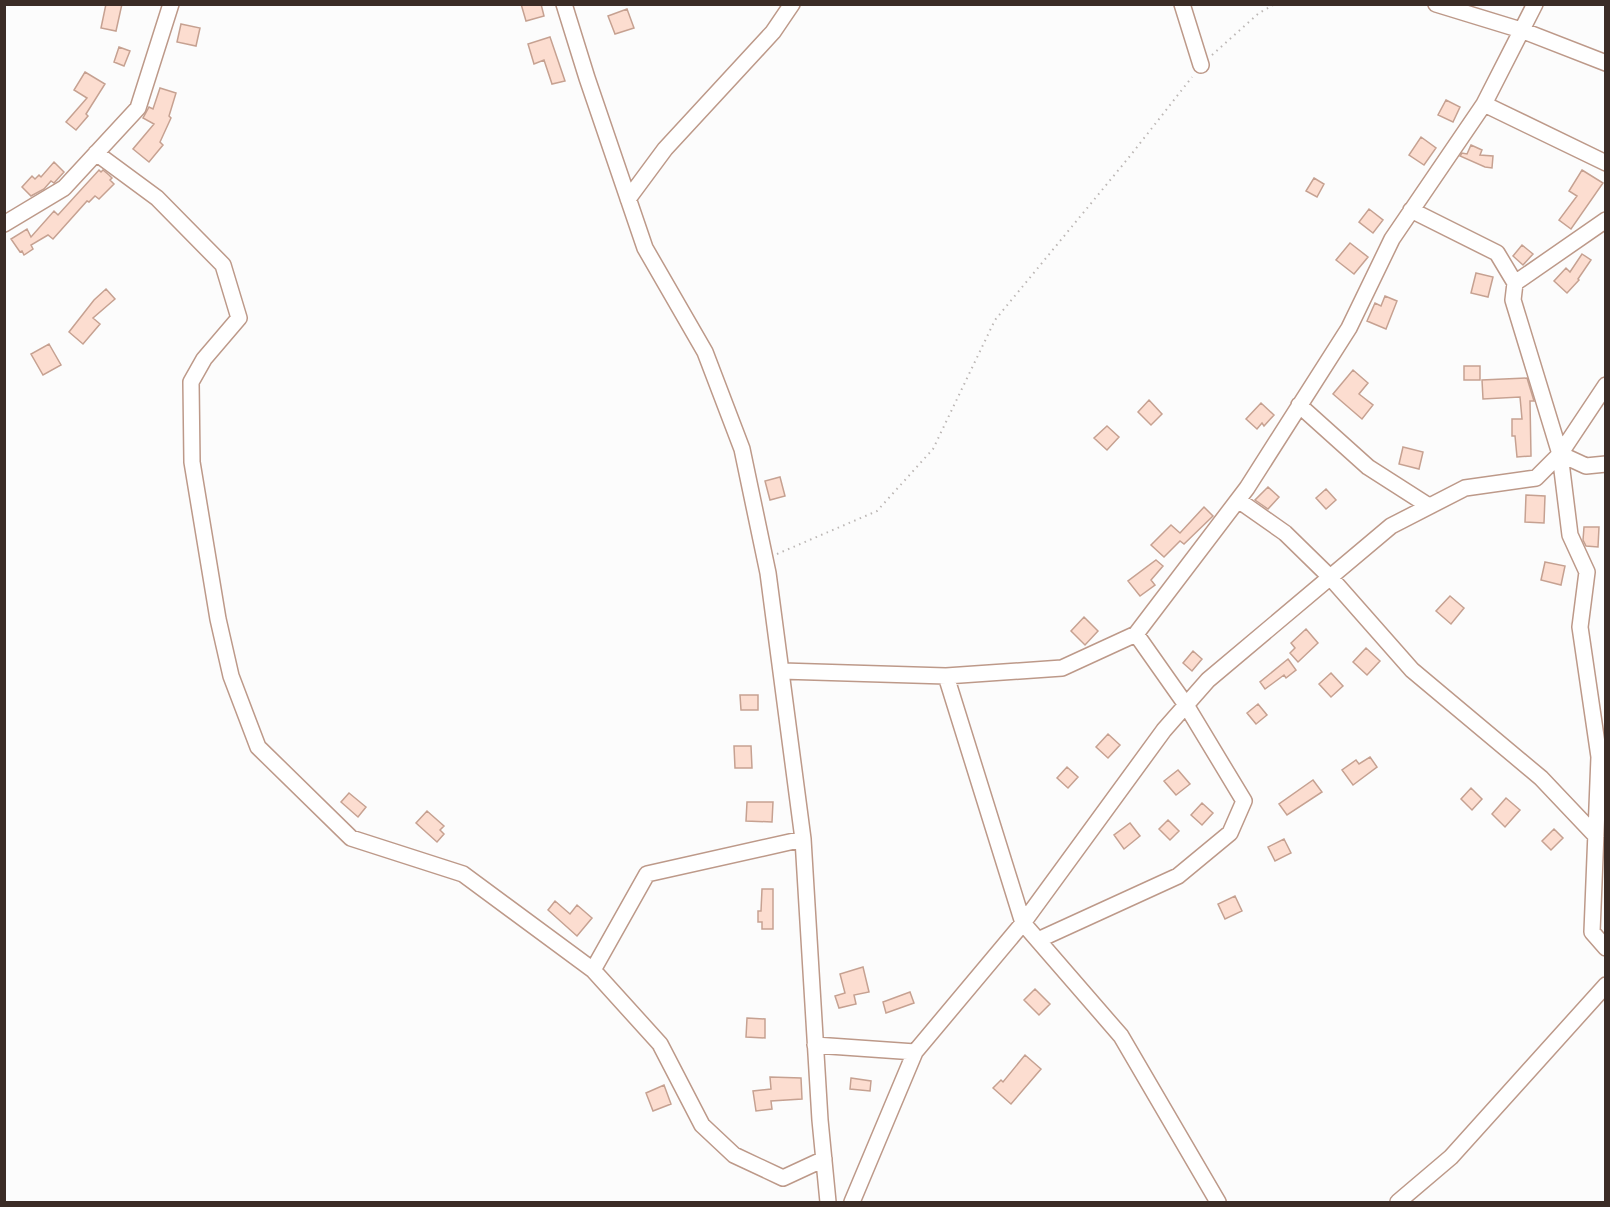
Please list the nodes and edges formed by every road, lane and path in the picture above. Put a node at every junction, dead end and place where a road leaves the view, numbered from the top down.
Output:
1 (171, 4) edge
2 (564, 4) edge
3 (792, 4) edge
4 (1182, 4) edge
5 (1275, 4) edge
6 (1436, 4) edge
7 (1535, 4) edge
8 (1521, 30) junction
9 (1605, 63) edge
10 (1201, 65) junction
11 (1484, 104) junction
12 (96, 153) junction
13 (1605, 163) edge
14 (628, 199) junction
15 (1411, 210) junction
16 (1605, 220) edge
17 (4, 224) edge
18 (1515, 283) junction
19 (1605, 386) edge
20 (1299, 405) junction
21 (1560, 454) junction
22 (1605, 464) edge
23 (1238, 500) junction
24 (1429, 506) junction
25 (765, 559) junction
26 (1330, 577) junction
27 (1136, 634) junction
28 (782, 671) junction
29 (946, 676) junction
30 (1186, 705) junction
31 (1596, 836) junction
32 (803, 839) junction
33 (1023, 923) junction
34 (1038, 940) junction
35 (1605, 948) edge
36 (593, 970) junction
37 (1605, 985) edge
38 (815, 1045) junction
39 (915, 1052) junction
40 (824, 1159) junction
41 (828, 1203) edge
42 (852, 1203) edge
43 (1218, 1203) edge
44 (1398, 1203) edge

1 - 12 street
2 - 14 street
3 - 14 street
4 - 10 street
5 - 10 path
6 - 8 street
7 - 8 street
8 - 9 street
8 - 11 street
10 - 25 path
11 - 13 street
11 - 15 street
12 - 17 street
12 - 36 street
14 - 25 street
15 - 18 street
15 - 20 street
16 - 18 street
18 - 21 street
19 - 21 street
20 - 23 street
20 - 24 street
21 - 22 street
21 - 24 street
21 - 31 street
23 - 26 street
23 - 27 street
24 - 26 street
25 - 28 street
26 - 30 street
26 - 31 street
27 - 29 street
27 - 30 street
28 - 29 street
28 - 32 street
29 - 33 street
30 - 33 street
30 - 34 street
31 - 35 street
32 - 36 street
32 - 38 street
33 - 34 street
33 - 39 street
34 - 43 street
36 - 40 street
37 - 44 street
38 - 39 street
38 - 40 street
39 - 42 street
40 - 41 street

